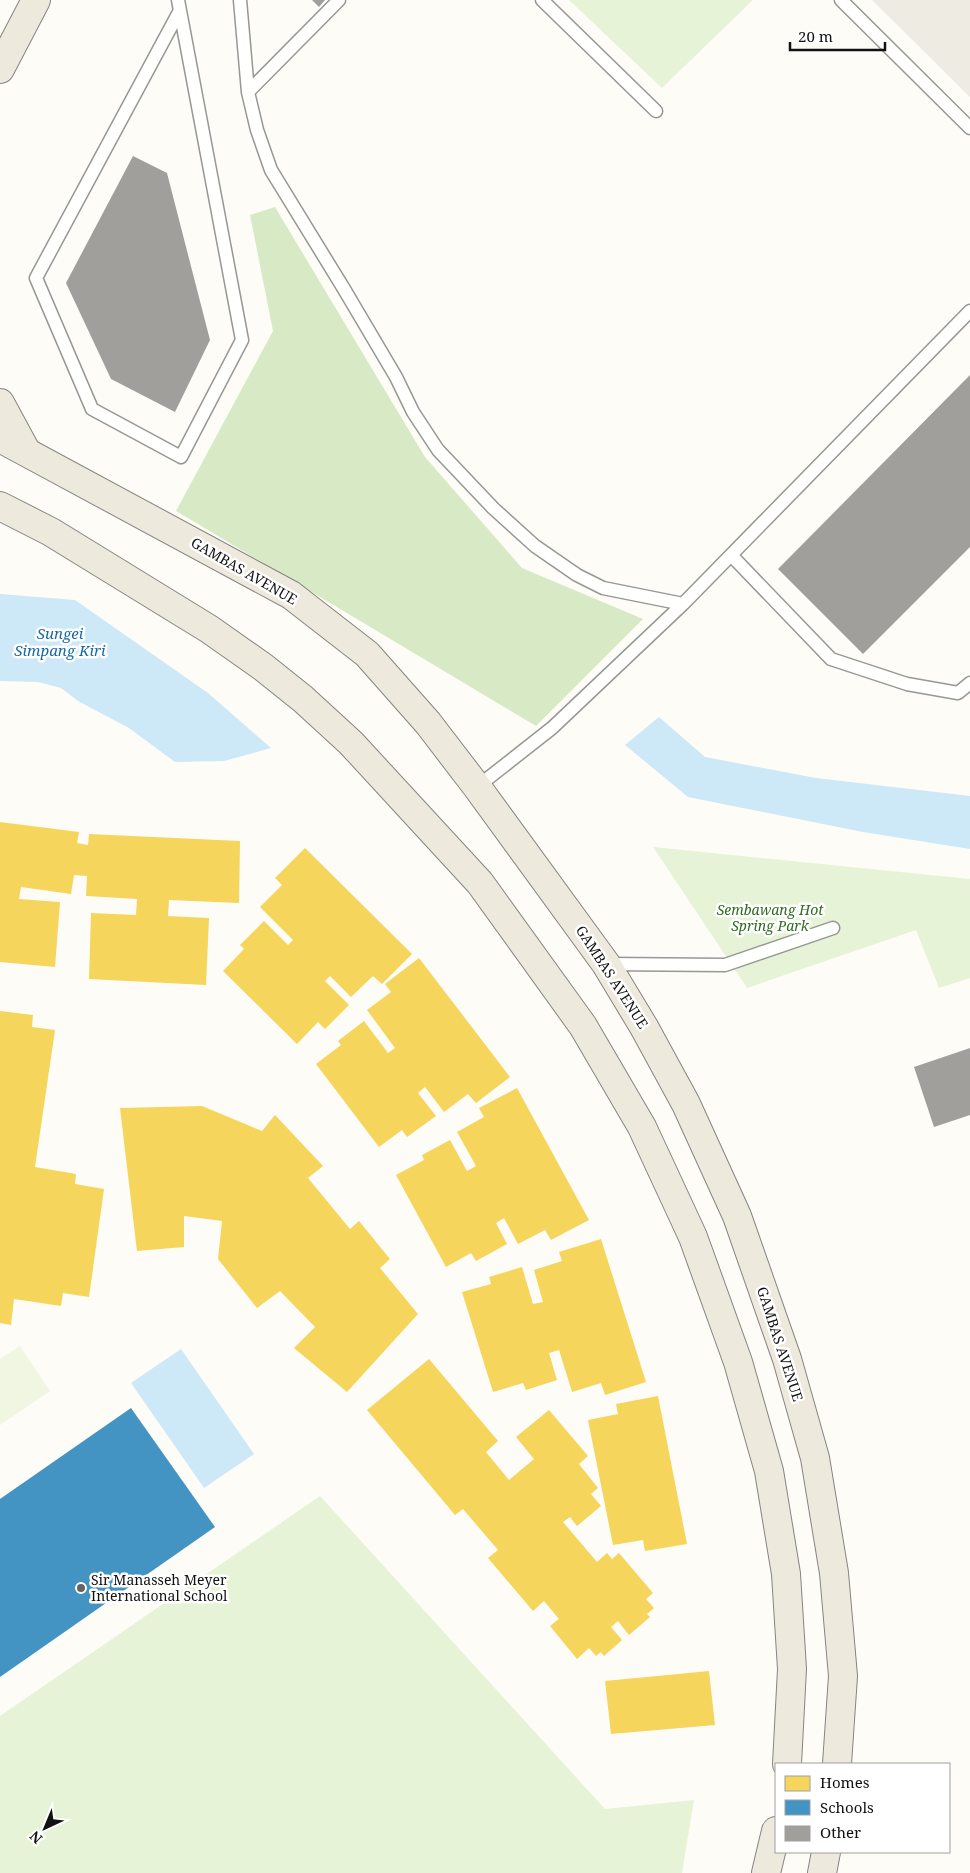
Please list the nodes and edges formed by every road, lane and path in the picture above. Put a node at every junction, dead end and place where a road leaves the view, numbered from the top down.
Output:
1 (36, 0) edge
2 (240, 0) edge
3 (339, 0) edge
4 (542, 0) edge
5 (841, 0) edge
6 (179, 6) edge
7 (0, 69) edge
8 (248, 92) junction
9 (656, 111) dead end
10 (970, 128) edge
11 (970, 311) edge
12 (0, 403) edge
13 (0, 438) edge
14 (26, 451) junction
15 (0, 506) edge
16 (731, 555) junction
17 (683, 604) junction
18 (970, 683) edge
19 (477, 787) junction
20 (832, 928) dead end
21 (606, 964) junction
22 (786, 1763) edge
23 (837, 1763) edge
24 (775, 1835) edge
25 (826, 1853) edge
26 (766, 1873) edge
27 (822, 1873) edge

1 - 7 main road
2 - 8 lane
3 - 8 lane
4 - 9 lane
5 - 10 lane
6 - 6 lane
8 - 17 lane
11 - 16 lane
12 - 14 main road
13 - 14 main road, GAMBAS AVENUE
14 - 19 main road, GAMBAS AVENUE
15 - 22 main road
16 - 17 lane
16 - 18 lane
17 - 19 lane
19 - 21 main road, GAMBAS AVENUE
20 - 21 lane
21 - 23 main road, GAMBAS AVENUE
24 - 26 main road
25 - 27 main road

